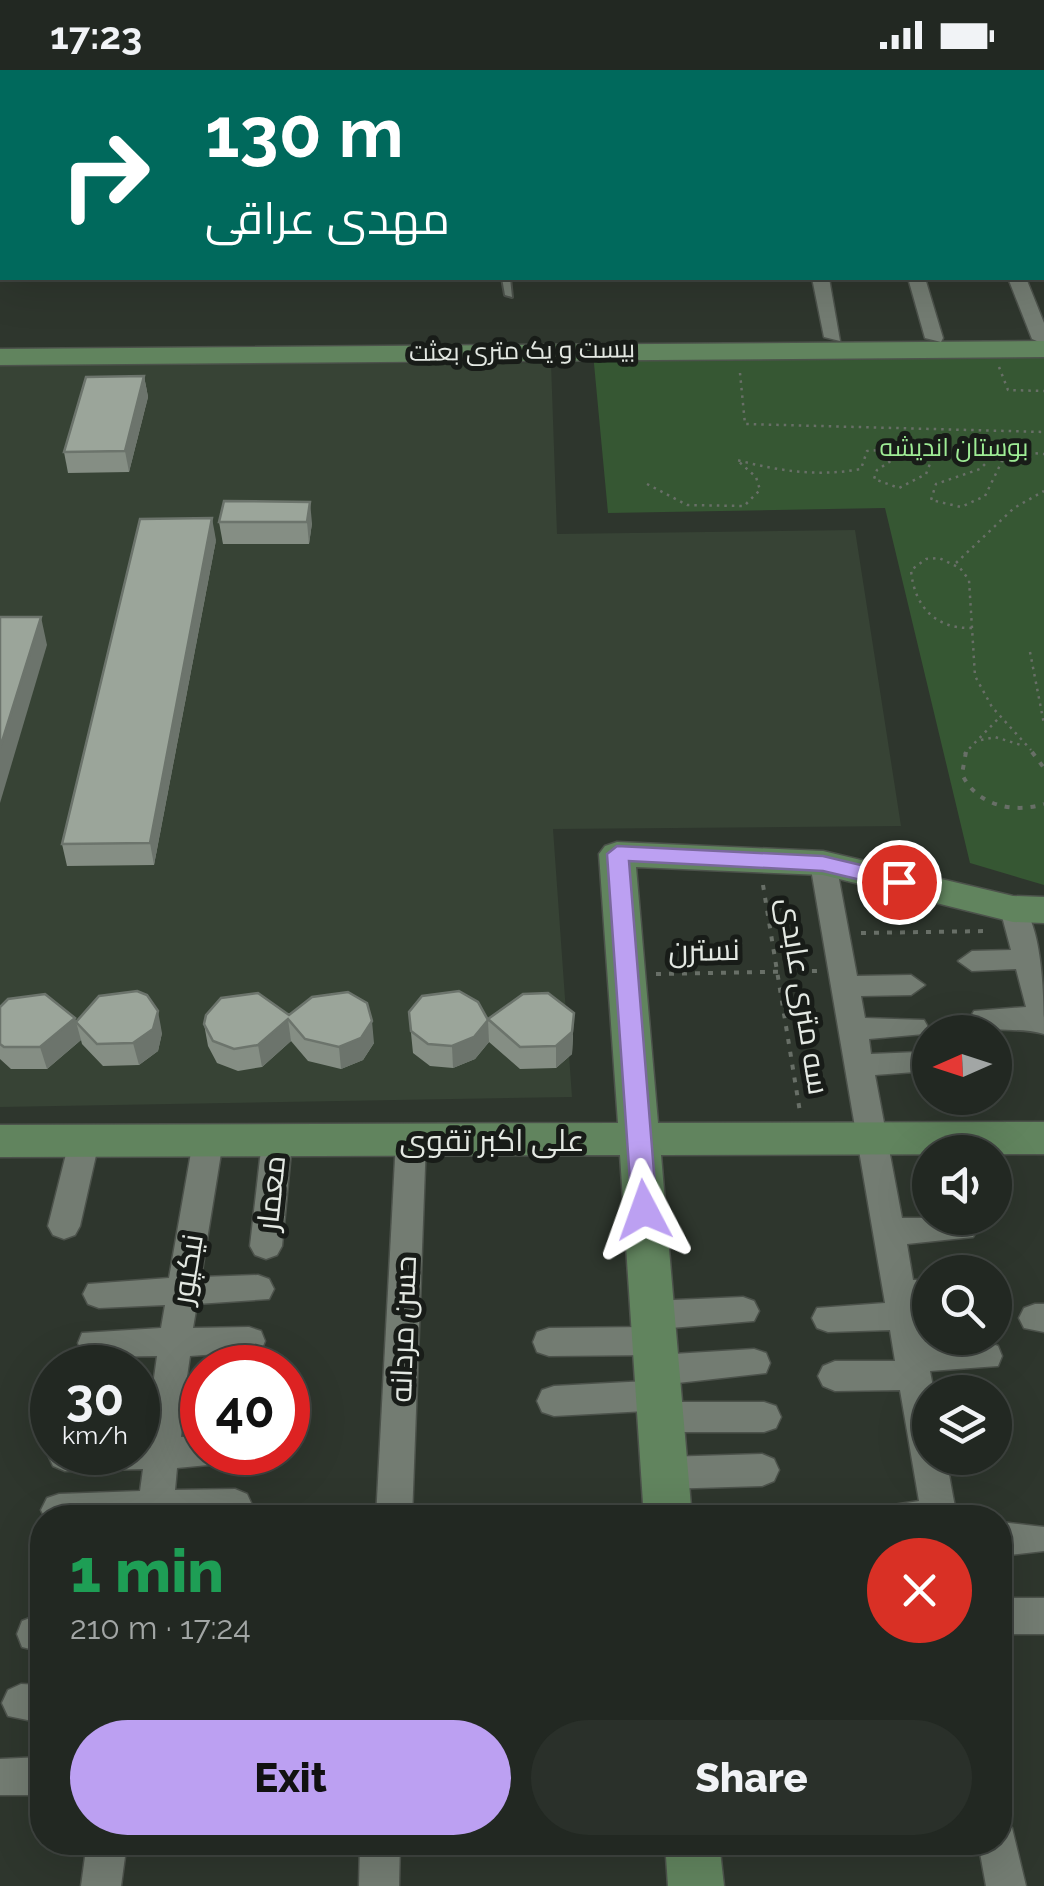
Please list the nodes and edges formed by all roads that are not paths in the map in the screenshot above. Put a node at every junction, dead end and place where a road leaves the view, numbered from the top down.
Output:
1 (506, 280) edge
2 (820, 280) edge
3 (917, 280) edge
4 (1018, 280) edge
5 (509, 296) dead end
6 (833, 337) junction
7 (934, 338) junction
8 (1043, 342) edge
9 (0, 345) edge
10 (0, 357) edge
11 (823, 863) junction
12 (1025, 917) edge
13 (972, 961) dead end
14 (1034, 972) edge
15 (844, 978) junction
16 (911, 984) dead end
17 (1012, 1018) edge
18 (1043, 1019) edge
19 (912, 1028) edge
20 (853, 1029) junction
21 (912, 1063) edge
22 (860, 1065) junction
23 (872, 1138) junction
24 (1044, 1138) edge
25 (411, 1140) junction
26 (639, 1140) junction
27 (0, 1141) edge
28 (208, 1141) junction
29 (276, 1141) junction
30 (84, 1142) junction
31 (64, 1226) dead end
32 (912, 1231) edge
33 (889, 1232) junction
34 (266, 1246) dead end
35 (258, 1289) dead end
36 (182, 1293) junction
37 (98, 1294) dead end
38 (911, 1301) edge
39 (743, 1311) dead end
40 (828, 1318) dead end
41 (175, 1342) junction
42 (250, 1342) dead end
43 (550, 1342) dead end
44 (94, 1344) dead end
45 (986, 1356) dead end
46 (754, 1363) dead end
47 (913, 1366) junction
48 (656, 1368) junction
49 (834, 1376) dead end
50 (170, 1392) edge
51 (554, 1401) dead end
52 (764, 1417) dead end
53 (180, 1453) edge
54 (162, 1454) junction
55 (762, 1470) dead end
56 (664, 1472) junction
57 (236, 1504) dead end
58 (156, 1505) edge
59 (227, 1505) edge
60 (395, 1505) edge
61 (667, 1505) edge
62 (938, 1505) edge
63 (1012, 1616) edge
64 (1044, 1616) edge
65 (30, 1776) edge
66 (4, 1777) dead end
67 (106, 1855) edge
68 (379, 1855) edge
69 (693, 1855) edge
70 (1000, 1855) edge
71 (101, 1886) edge
72 (378, 1886) edge
73 (696, 1886) edge
74 (1006, 1886) edge

1 - 5 lane
2 - 6 street
3 - 7 street
4 - 8 street
6 - 7 street, بیست و یک متری بعثت
6 - 9 street, بیست و یک متری بعثت
7 - 8 street, بیست و یک متری بعثت
8 - 10 street, بیست و یک متری بعثت
11 - 12 street
11 - 15 street
11 - 26 street
12 - 14 street
13 - 14 street
14 - 18 street
15 - 16 street
15 - 20 street
17 - 18 street
19 - 20 street
20 - 22 street
21 - 22 street
22 - 23 street
23 - 24 street, علی اکبر تقوی
23 - 26 street, علی اکبر تقوی
23 - 33 street
25 - 26 street, علی اکبر تقوی
25 - 29 street, علی اکبر تقوی
25 - 60 street, حسن مردانه
26 - 48 street
27 - 30 street, علی اکبر تقوی
28 - 29 street, علی اکبر تقوی
28 - 30 street, علی اکبر تقوی
28 - 36 street, نیکپور
29 - 34 street, معمار
30 - 31 street
32 - 33 street
33 - 38 street
35 - 36 street
36 - 37 street
36 - 41 street, نیکپور
38 - 40 street
38 - 47 street
39 - 48 street
41 - 42 street
41 - 44 street
41 - 50 street, نیکپور
43 - 48 street
45 - 47 street
46 - 48 street
47 - 49 street
47 - 62 street
48 - 51 street
48 - 52 street
48 - 56 street
50 - 54 street, نیکپور
53 - 54 street
54 - 58 street, نیکپور
55 - 56 street
56 - 61 street
57 - 59 street
63 - 64 street
65 - 66 street
67 - 71 street
68 - 72 street
69 - 73 street
70 - 74 street

